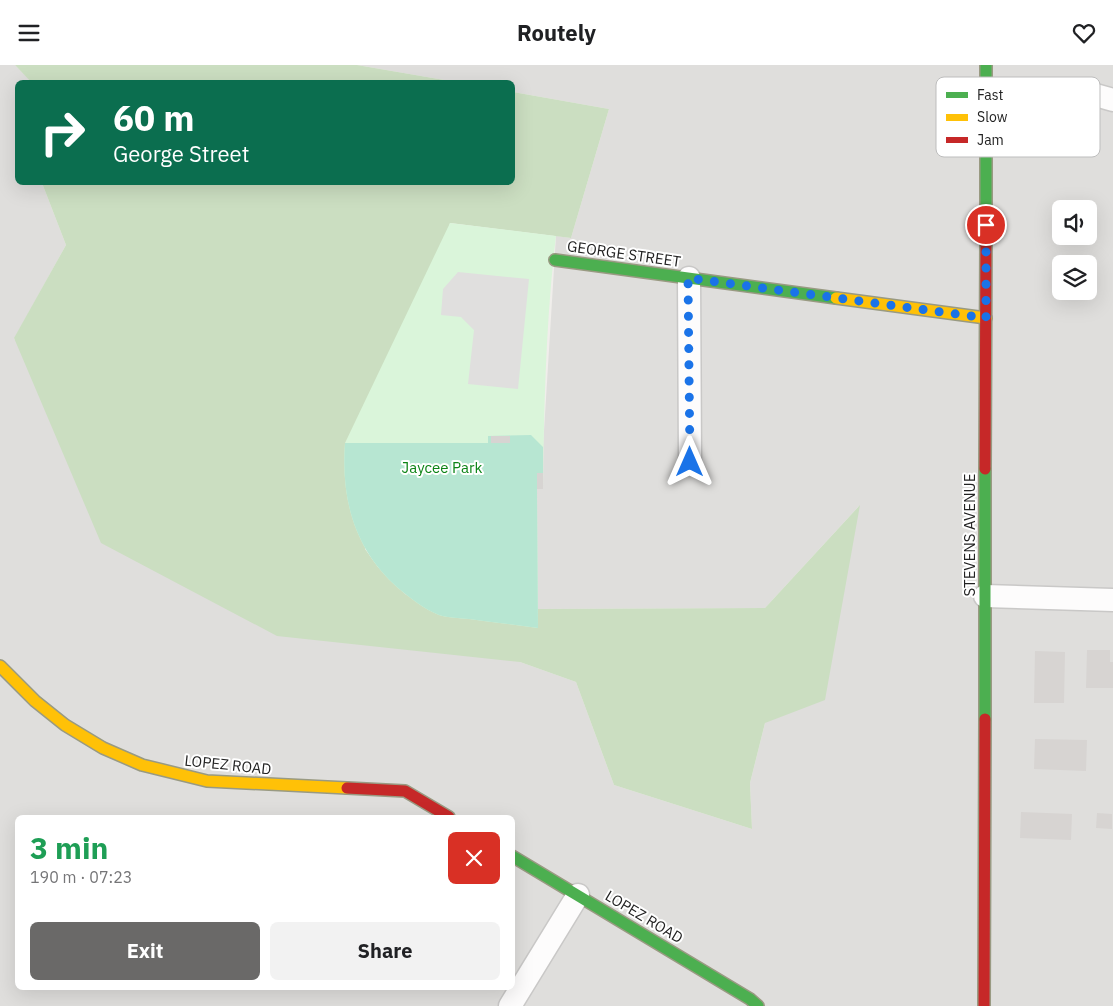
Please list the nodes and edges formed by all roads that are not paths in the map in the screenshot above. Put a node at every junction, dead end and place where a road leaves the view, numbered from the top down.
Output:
1 (1100, 96) edge
2 (1113, 100) edge
3 (986, 157) edge
4 (555, 260) dead end
5 (688, 278) junction
6 (986, 318) junction
7 (690, 462) dead end
8 (985, 596) junction
9 (1113, 600) edge
10 (0, 666) edge
11 (446, 815) edge
12 (515, 858) edge
13 (578, 895) junction
14 (510, 1006) edge
15 (758, 1006) edge
16 (984, 1006) edge

1 - 2 street
3 - 6 street, STEVENS AVENUE
4 - 5 street, GEORGE STREET
5 - 6 street, GEORGE STREET
5 - 7 street
6 - 8 street, STEVENS AVENUE
8 - 9 street
8 - 16 street, STEVENS AVENUE
10 - 11 street, LOPEZ ROAD
12 - 13 street, LOPEZ ROAD
13 - 14 street
13 - 15 street, LOPEZ ROAD

